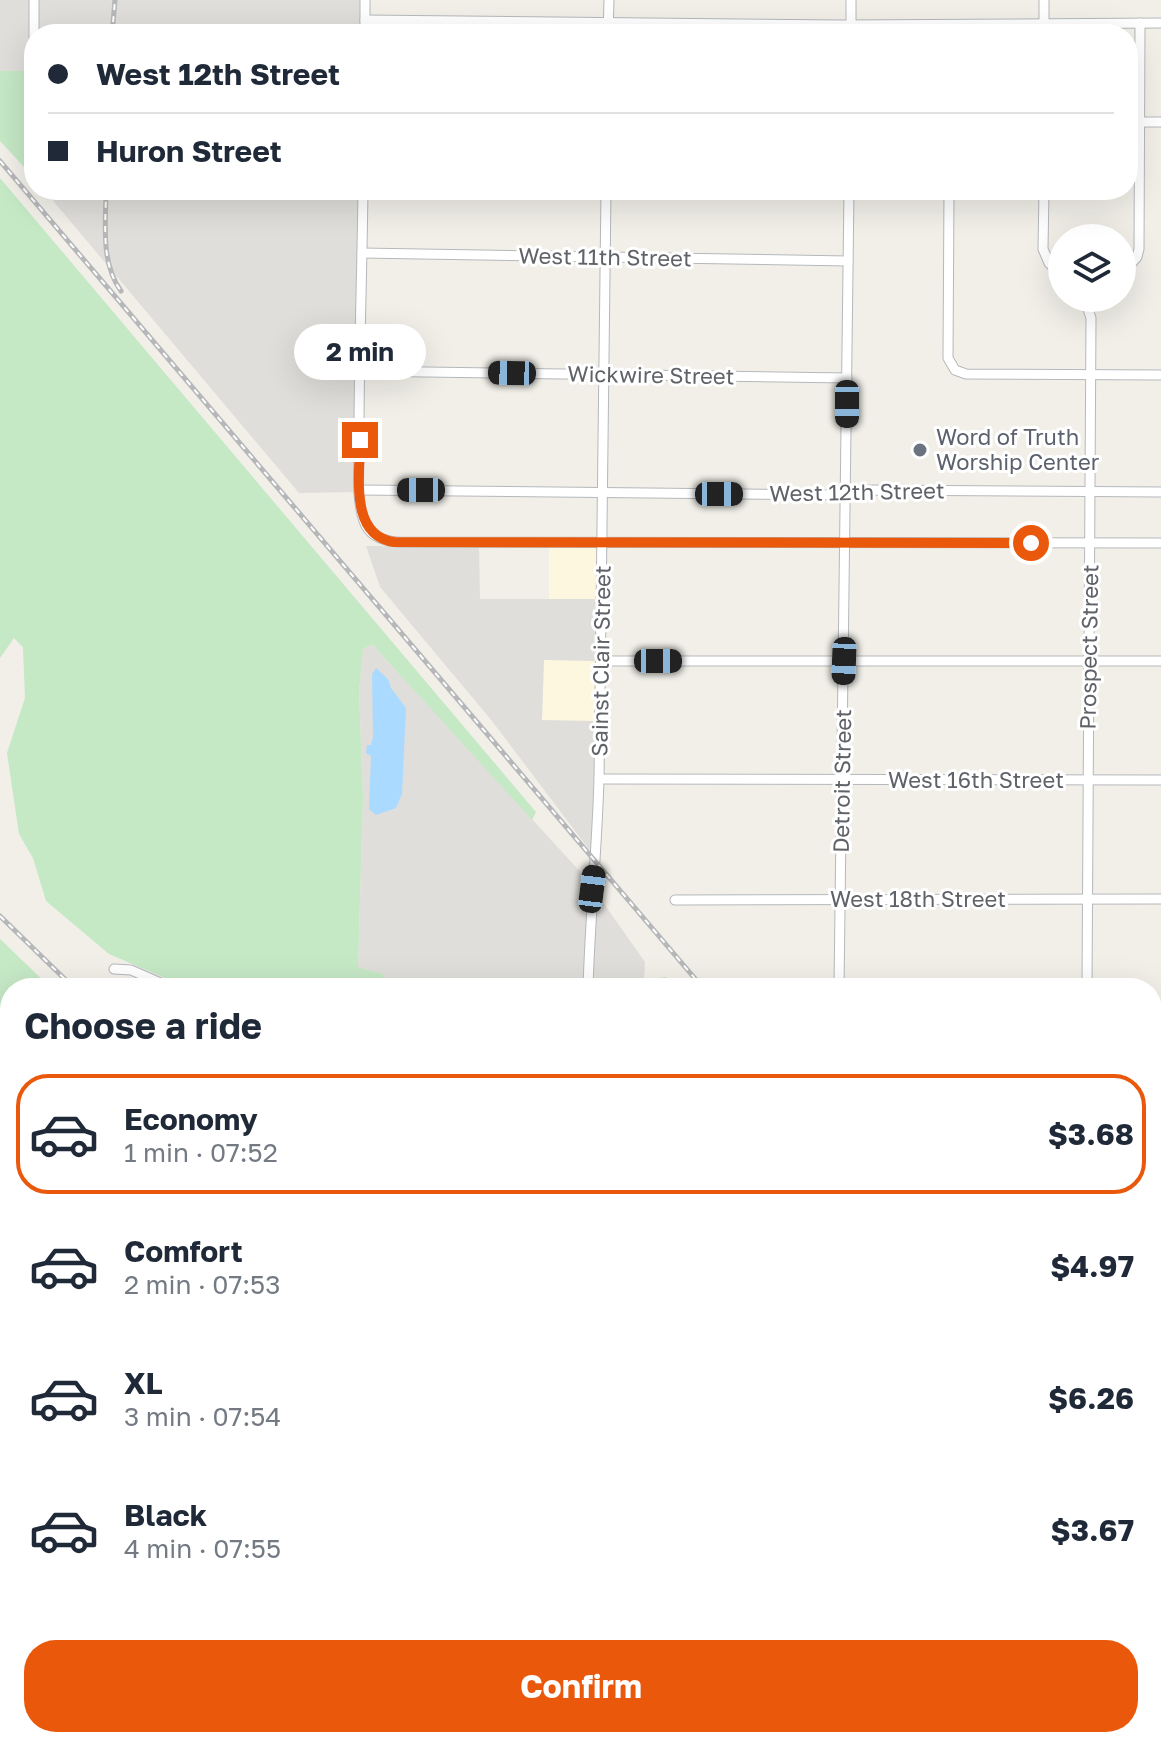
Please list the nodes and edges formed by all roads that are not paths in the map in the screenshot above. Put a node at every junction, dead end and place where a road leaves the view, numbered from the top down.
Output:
1 (34, 0) edge
2 (365, 0) edge
3 (609, 0) edge
4 (851, 0) edge
5 (1044, 0) edge
6 (365, 20) junction
7 (608, 22) junction
8 (1140, 23) junction
9 (1161, 23) edge
10 (34, 24) edge
11 (365, 24) edge
12 (677, 24) edge
13 (851, 24) edge
14 (1044, 24) edge
15 (1124, 24) edge
16 (1139, 122) junction
17 (1161, 122) edge
18 (363, 200) edge
19 (606, 200) edge
20 (849, 200) edge
21 (949, 200) edge
22 (1044, 200) edge
23 (362, 253) junction
24 (605, 258) junction
25 (1136, 258) edge
26 (1048, 260) edge
27 (848, 261) junction
28 (1089, 312) edge
29 (359, 371) junction
30 (604, 375) junction
31 (1091, 375) junction
32 (1161, 375) edge
33 (847, 378) junction
34 (360, 490) junction
35 (1091, 491) junction
36 (603, 492) junction
37 (846, 492) junction
38 (1161, 492) edge
39 (603, 543) junction
40 (845, 543) junction
41 (1090, 543) junction
42 (1161, 543) edge
43 (601, 661) junction
44 (844, 661) junction
45 (1089, 661) junction
46 (1161, 661) edge
47 (599, 779) junction
48 (1088, 779) junction
49 (841, 780) junction
50 (1161, 780) edge
51 (1087, 899) junction
52 (1161, 899) edge
53 (675, 900) dead end
54 (841, 900) junction
55 (114, 969) dead end
56 (149, 978) edge
57 (588, 978) edge
58 (839, 978) edge
59 (1087, 978) edge

1 - 10 street
2 - 6 street
3 - 7 street
4 - 13 street
5 - 14 street
6 - 7 street
6 - 11 street
7 - 12 street
8 - 9 street
8 - 15 street
8 - 16 street
16 - 17 street
16 - 25 street
18 - 23 street
19 - 24 street, Sainst Clair Street
20 - 27 street, Detroit Street
21 - 31 street
22 - 26 street
23 - 24 street, West 11th Street
23 - 29 street
24 - 27 street, West 11th Street
24 - 30 street, Sainst Clair Street
27 - 33 street, Detroit Street
28 - 31 street, Prospect Street
29 - 30 street, Wickwire Street
29 - 34 street
30 - 33 street, Wickwire Street
30 - 36 street, Sainst Clair Street
31 - 32 street
31 - 35 street, Prospect Street
33 - 37 street, Detroit Street
34 - 36 street, West 12th Street
34 - 39 street
35 - 37 street, West 12th Street
35 - 38 street, West 12th Street
35 - 41 street, Prospect Street
36 - 37 street, West 12th Street
36 - 39 street, Sainst Clair Street
37 - 40 street, Detroit Street
39 - 40 street
39 - 43 street, Sainst Clair Street
40 - 41 street
40 - 44 street, Detroit Street
41 - 42 street
41 - 45 street, Prospect Street
43 - 44 street
43 - 47 street, Sainst Clair Street
44 - 45 street
44 - 49 street, Detroit Street
45 - 46 street
45 - 48 street, Prospect Street
47 - 49 street, West 16th Street
47 - 57 street, Sainst Clair Street
48 - 49 street, West 16th Street
48 - 50 street, West 16th Street
48 - 51 street, Prospect Street
49 - 54 street, Detroit Street
51 - 52 street, West 18th Street
51 - 54 street, West 18th Street
51 - 59 street, Prospect Street
53 - 54 street, West 18th Street
54 - 58 street, Detroit Street
55 - 56 street

